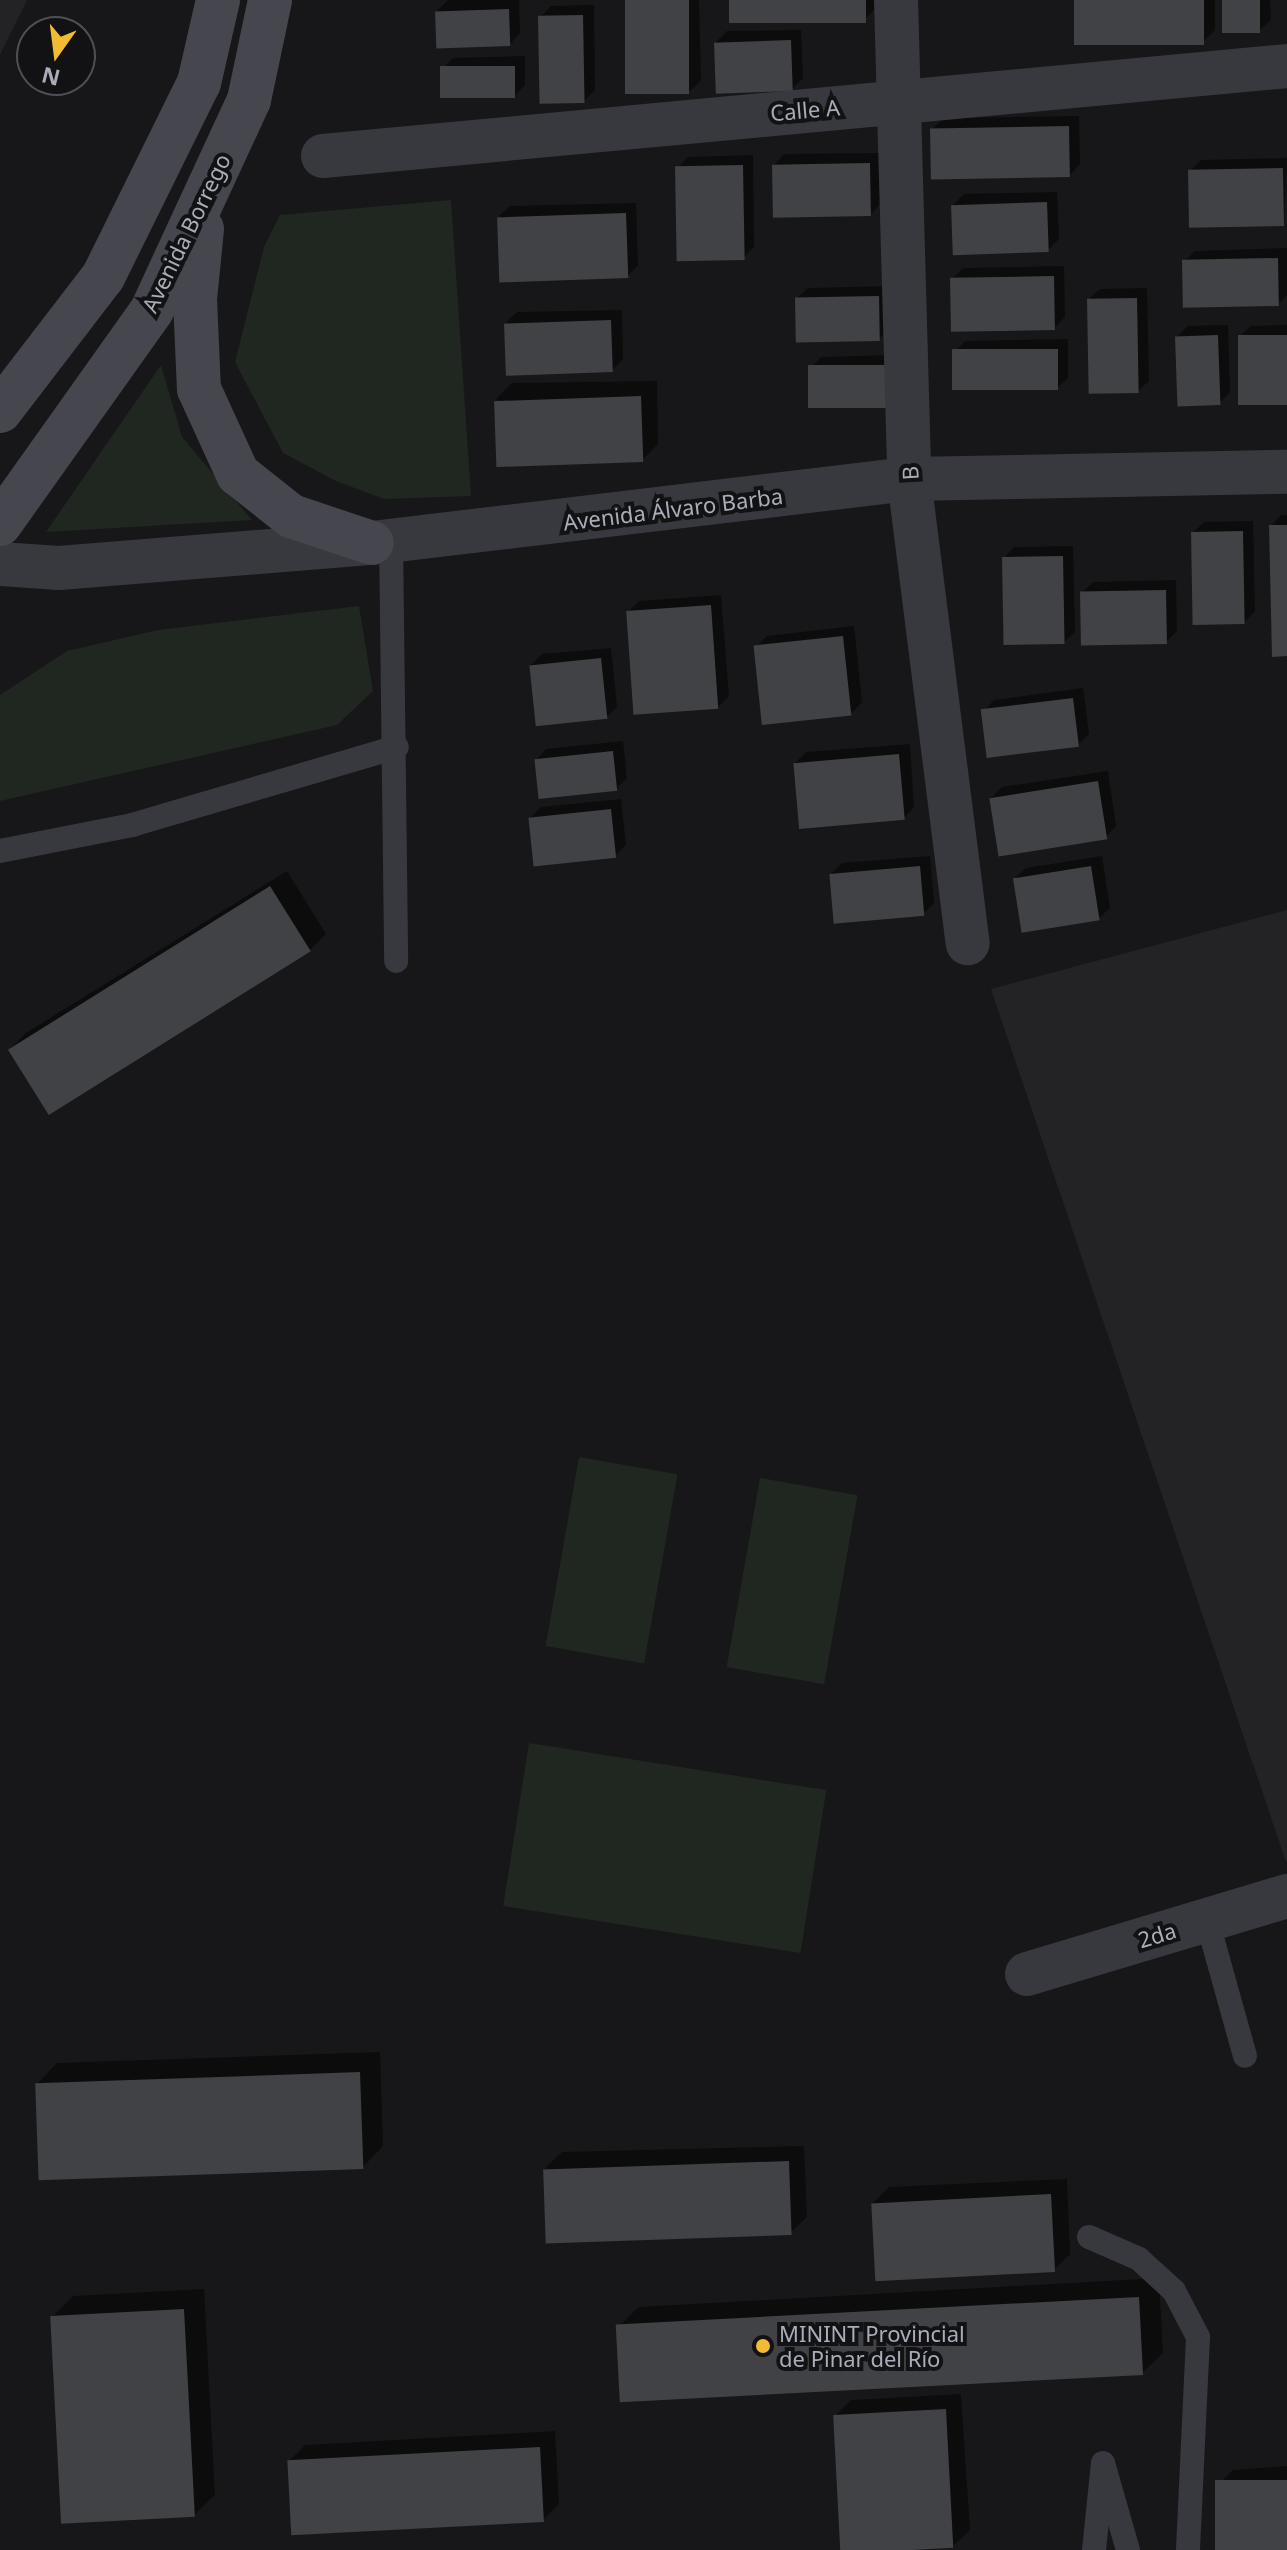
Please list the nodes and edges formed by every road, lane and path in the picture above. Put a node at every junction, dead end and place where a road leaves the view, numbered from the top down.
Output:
1 (218, 0) edge
2 (270, 0) edge
3 (896, 0) edge
4 (1287, 66) edge
5 (901, 101) junction
6 (323, 156) dead end
7 (206, 193) junction
8 (0, 411) edge
9 (1287, 472) edge
10 (909, 479) junction
11 (0, 524) edge
12 (382, 540) junction
13 (0, 564) edge
14 (59, 568) junction
15 (0, 590) edge
16 (397, 747) junction
17 (0, 851) edge
18 (968, 943) dead end
19 (396, 961) dead end
20 (1287, 1896) edge
21 (1207, 1920) junction
22 (1027, 1974) dead end
23 (1245, 2056) dead end
24 (1089, 2237) dead end
25 (1094, 2550) edge
26 (1128, 2550) edge
27 (1188, 2550) edge

1 - 8 main road
2 - 7 main road, Avenida Borrego
3 - 5 street, B
4 - 5 street, Calle A
5 - 6 street, Calle A
5 - 10 street, B
7 - 11 main road, Avenida Borrego
7 - 12 main road
9 - 10 street, Avenida Álvaro Barba
10 - 12 street, Avenida Álvaro Barba
10 - 18 street, B
12 - 14 street, Avenida Álvaro Barba
12 - 16 lane
13 - 14 street, Avenida Álvaro Barba
14 - 15 street, Avenida Álvaro Barba
16 - 17 lane
16 - 19 lane
20 - 21 street, 2da
21 - 22 street, 2da
21 - 23 lane
24 - 27 lane
25 - 26 lane

